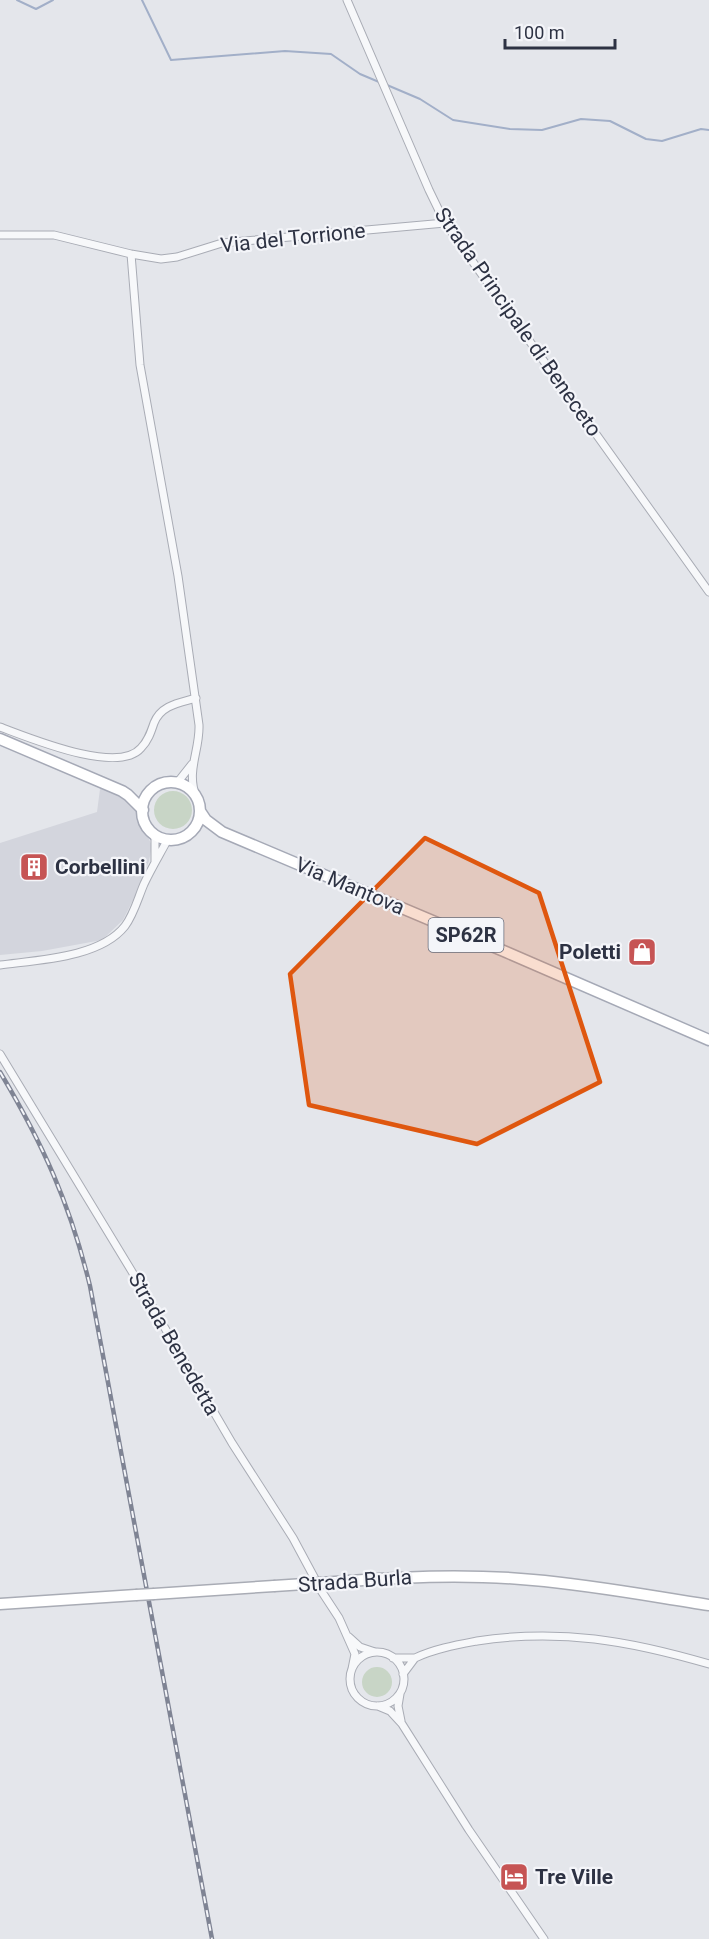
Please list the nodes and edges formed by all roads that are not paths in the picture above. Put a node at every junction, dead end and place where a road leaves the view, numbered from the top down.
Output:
1 (347, 0) edge
2 (445, 223) junction
3 (0, 235) edge
4 (131, 254) junction
5 (709, 592) edge
6 (196, 698) junction
7 (0, 727) edge
8 (0, 739) edge
9 (192, 764) junction
10 (177, 783) junction
11 (151, 790) junction
12 (122, 791) junction
13 (196, 796) junction
14 (143, 810) junction
15 (200, 811) junction
16 (190, 832) junction
17 (222, 832) junction
18 (155, 834) junction
19 (168, 839) junction
20 (155, 863) junction
21 (0, 965) edge
22 (709, 1040) edge
23 (0, 1054) edge
24 (0, 1604) edge
25 (709, 1605) edge
26 (347, 1635) junction
27 (375, 1652) junction
28 (393, 1658) junction
29 (415, 1658) junction
30 (709, 1664) edge
31 (352, 1669) junction
32 (403, 1674) junction
33 (400, 1693) junction
34 (378, 1706) junction
35 (402, 1724) junction
36 (544, 1939) edge

1 - 2 street, Strada Principale di Beneceto
2 - 4 street, Via del Torrione
2 - 5 street, Strada Principale di Beneceto
3 - 4 street, Via del Torrione
4 - 6 street
6 - 7 street
6 - 9 street
8 - 12 main road
9 - 10 street
9 - 13 street
10 - 11 main road
10 - 13 main road
11 - 12 main road
11 - 14 main road
12 - 14 main road
13 - 15 main road
14 - 18 main road
15 - 16 main road
15 - 17 main road, Via Mantova / SP62R
16 - 17 main road, Via Mantova / SP62R
16 - 19 main road, Via Mantova / SP62R
17 - 22 main road, Via Mantova / SP62R
18 - 19 main road
18 - 20 street
19 - 20 street
20 - 21 street
23 - 26 street, Strada Benedetta
24 - 25 main road, Strada Burla, bridge
26 - 27 street, Strada Benedetta
26 - 31 street, Strada Benedetta
27 - 28 street, Strada Benedetta
27 - 31 street
28 - 29 street, Strada Benedetta
28 - 32 street
29 - 30 street
29 - 32 street
31 - 34 street, Strada Benedetta
32 - 33 street, Strada Benedetta
33 - 34 street
33 - 35 street, Strada Benedetta
34 - 35 street, Strada Benedetta
35 - 36 street, Strada Benedetta

